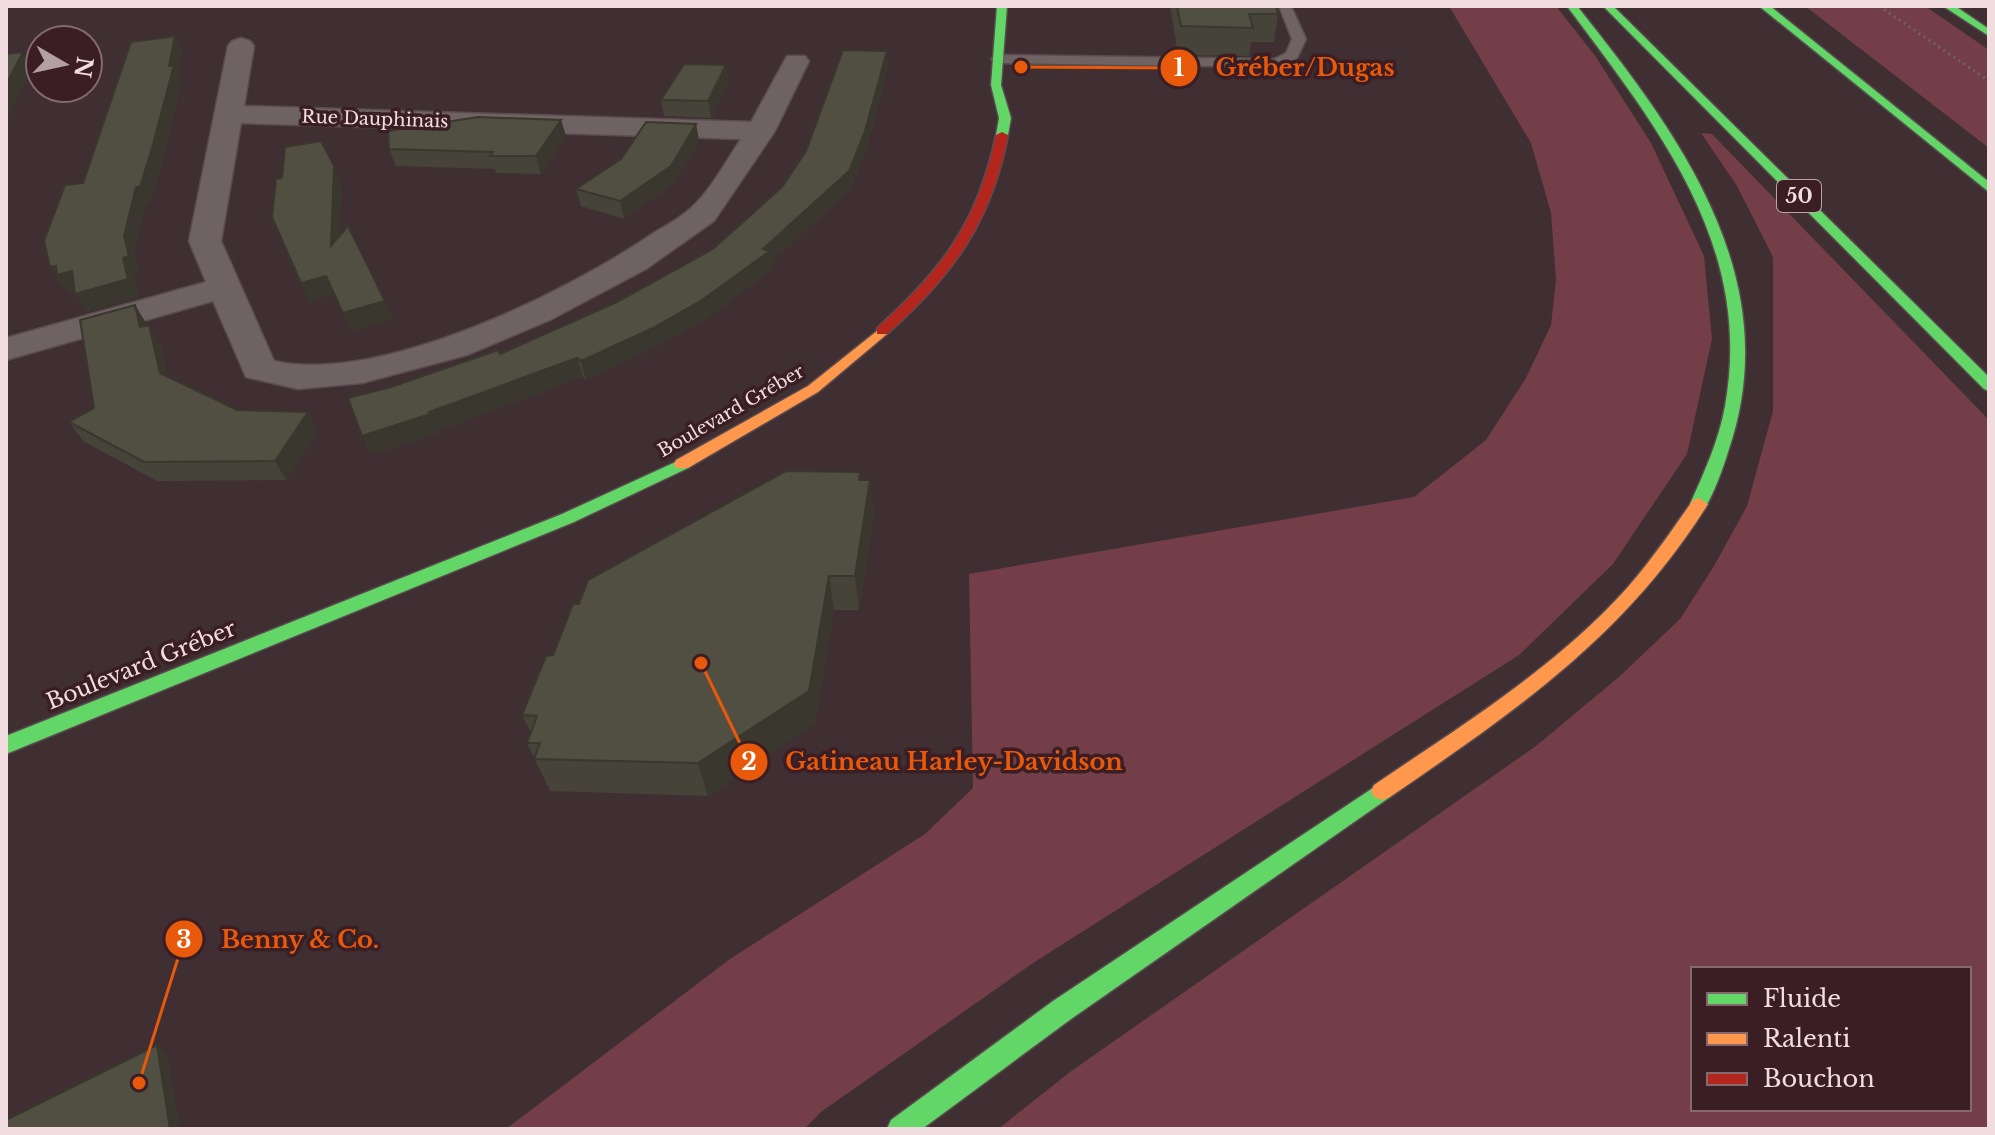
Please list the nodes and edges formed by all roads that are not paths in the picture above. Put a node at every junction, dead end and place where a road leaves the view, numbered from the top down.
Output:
1 (1002, 6) edge
2 (1285, 6) edge
3 (1572, 6) edge
4 (1608, 6) edge
5 (1764, 6) edge
6 (1948, 6) edge
7 (1989, 33) edge
8 (241, 46) dead end
9 (998, 59) junction
10 (796, 61) dead end
11 (230, 114) junction
12 (761, 131) junction
13 (1989, 188) edge
14 (223, 288) junction
15 (6, 349) edge
16 (1989, 386) edge
17 (516, 540) junction
18 (235, 632) dead end
19 (6, 745) edge
20 (900, 1129) edge

1 - 9 main road, Boulevard Gréber
2 - 9 lane
3 - 20 main road
4 - 16 main road, 50
5 - 13 main road
6 - 7 main road
8 - 11 street
9 - 17 main road, Boulevard Gréber
10 - 12 street
11 - 12 street, Rue Dauphinais
11 - 14 street
12 - 14 street
14 - 15 street
17 - 18 main road, Boulevard Gréber
17 - 19 main road, Boulevard Gréber

